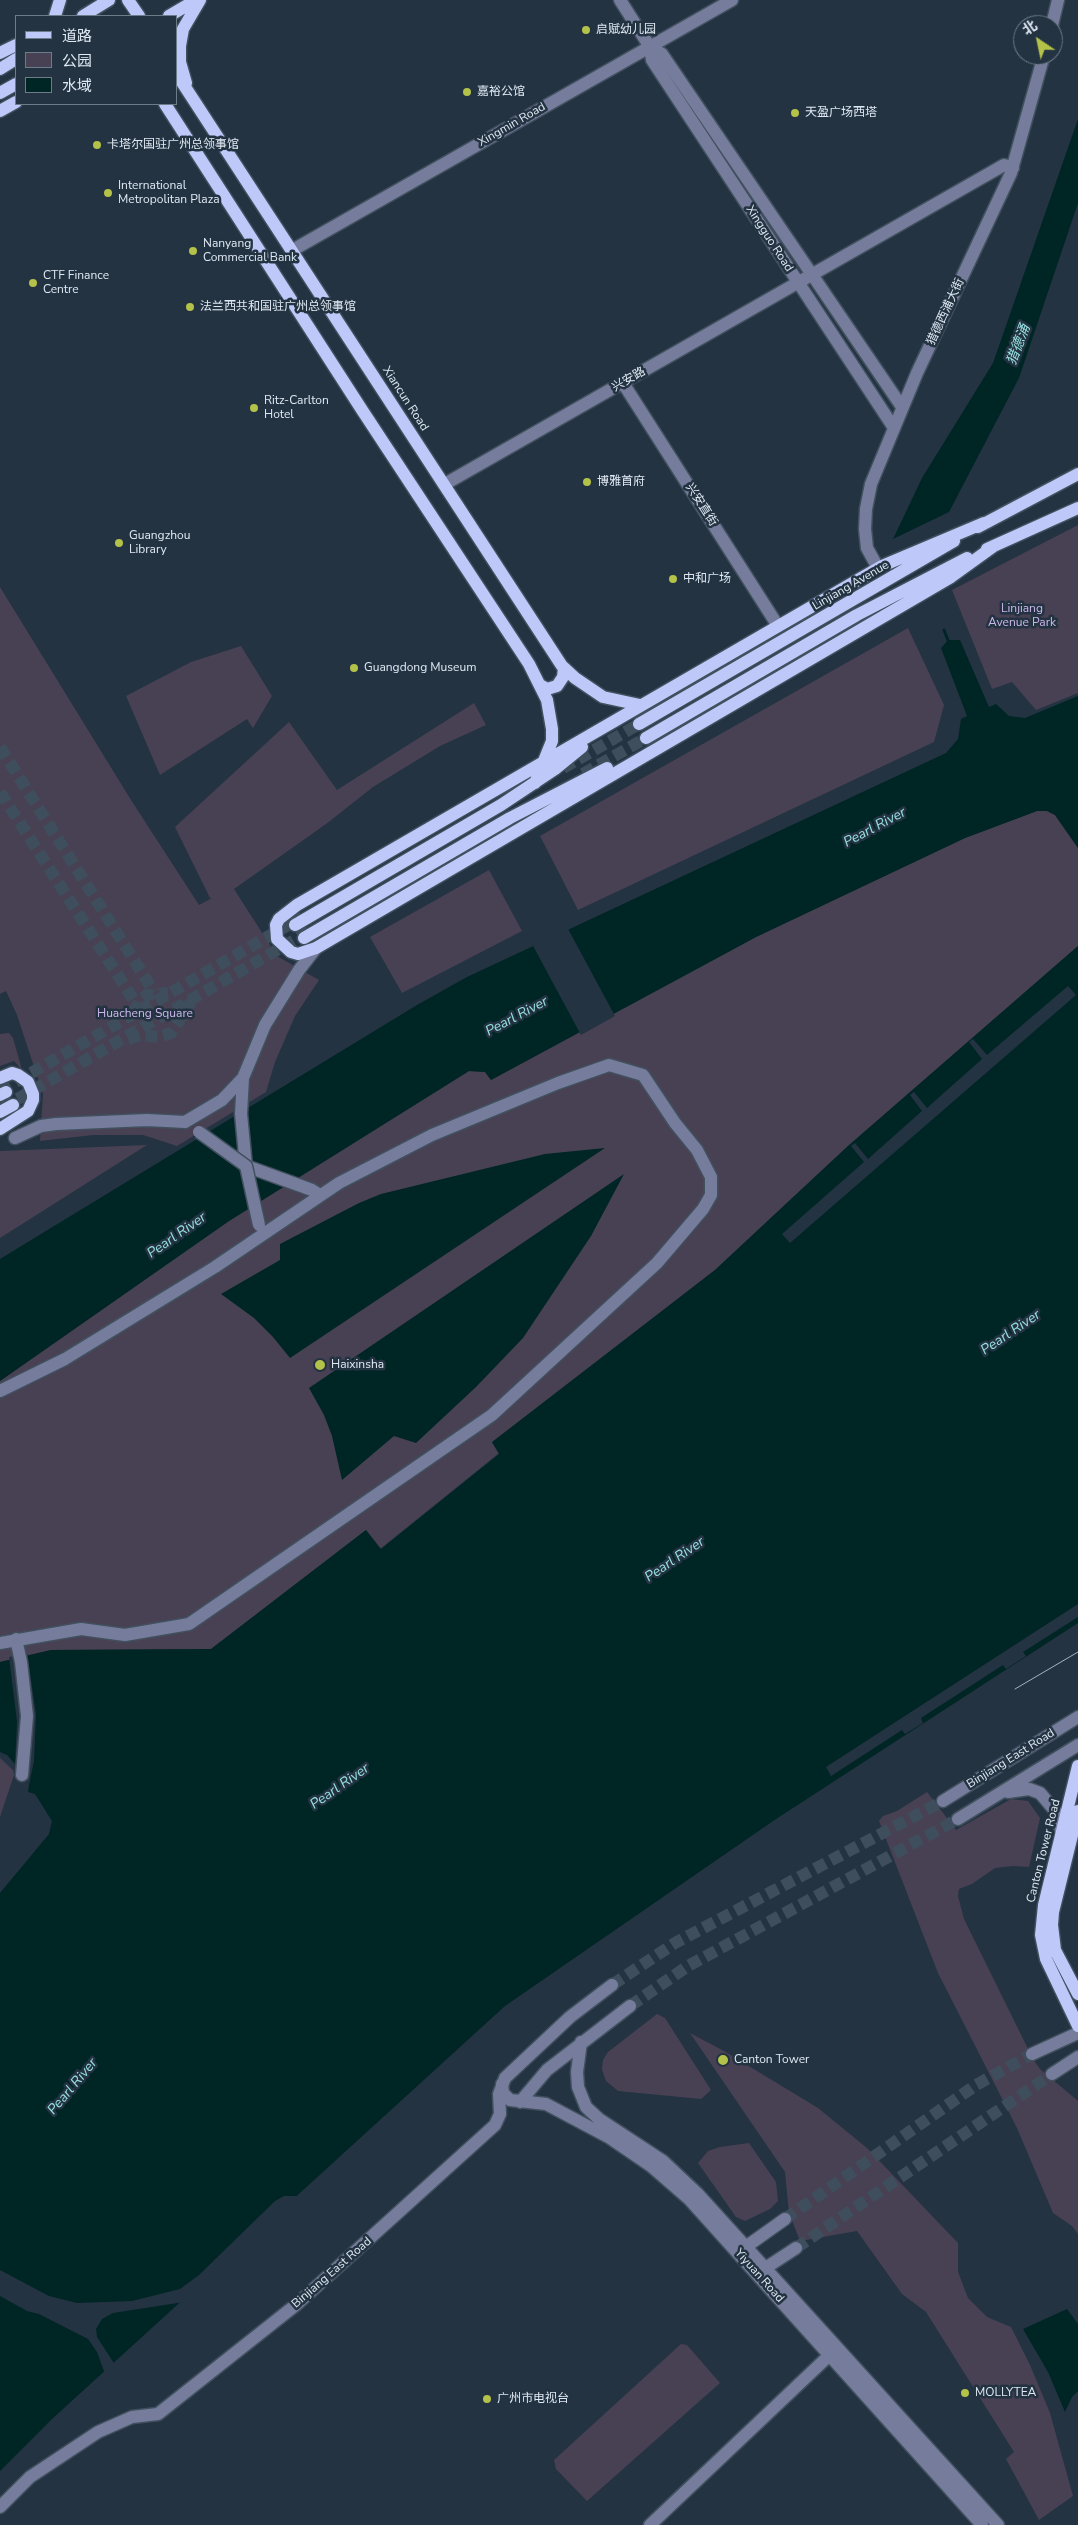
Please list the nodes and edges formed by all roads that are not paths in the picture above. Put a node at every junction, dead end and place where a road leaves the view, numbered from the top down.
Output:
1 (60, 0) edge
2 (128, 0) edge
3 (198, 0) edge
4 (620, 0) edge
5 (732, 0) edge
6 (1058, 0) edge
7 (102, 6) edge
8 (55, 15) edge
9 (85, 15) edge
10 (138, 15) edge
11 (172, 15) edge
12 (1054, 15) edge
13 (15, 46) edge
14 (650, 47) junction
15 (0, 53) edge
16 (15, 59) edge
17 (1041, 65) edge
18 (0, 69) edge
19 (178, 80) edge
20 (15, 85) edge
21 (0, 93) edge
22 (182, 93) edge
23 (15, 103) edge
24 (167, 105) edge
25 (0, 111) edge
26 (1013, 168) junction
27 (291, 251) junction
28 (812, 274) junction
29 (798, 283) junction
30 (623, 383) junction
31 (902, 407) junction
32 (894, 428) junction
33 (1078, 474) edge
34 (445, 484) junction
35 (1078, 508) edge
36 (984, 523) junction
37 (994, 546) junction
38 (878, 568) junction
39 (778, 626) junction
40 (564, 668) junction
41 (540, 685) junction
42 (640, 705) junction
43 (638, 724) tunnel mouth
44 (604, 727) junction
45 (646, 738) tunnel mouth
46 (652, 750) junction
47 (544, 763) junction
48 (535, 783) junction
49 (295, 925) tunnel mouth
50 (304, 938) tunnel mouth
51 (316, 948) junction
52 (0, 1078) edge
53 (243, 1078) junction
54 (13, 1105) dead end
55 (0, 1112) edge
56 (185, 1122) junction
57 (0, 1129) edge
58 (15, 1138) dead end
59 (246, 1166) junction
60 (316, 1192) junction
61 (261, 1229) junction
62 (0, 1391) edge
63 (16, 1640) junction
64 (0, 1643) edge
65 (1078, 1717) edge
66 (1078, 1745) edge
67 (1078, 1766) edge
68 (22, 1775) dead end
69 (996, 1796) junction
70 (943, 1800) tunnel mouth
71 (1078, 1811) edge
72 (958, 1819) tunnel mouth
73 (1062, 1834) junction
74 (612, 1985) tunnel mouth
75 (1078, 1994) edge
76 (630, 2006) tunnel mouth
77 (1078, 2026) edge
78 (1078, 2033) edge
79 (581, 2042) junction
80 (1032, 2054) tunnel mouth
81 (1078, 2057) edge
82 (1052, 2074) tunnel mouth
83 (502, 2084) junction
84 (520, 2102) junction
85 (785, 2219) tunnel mouth
86 (747, 2246) junction
87 (796, 2248) tunnel mouth
88 (749, 2264) junction
89 (767, 2267) junction
90 (834, 2351) junction
91 (0, 2507) edge
92 (650, 2525) edge
93 (982, 2525) edge
94 (998, 2525) edge

1 - 8 main road
2 - 10 main road
3 - 11 main road
3 - 22 main road
4 - 14 street, Xingguo Road
5 - 14 street, Xingmin Road
6 - 12 street
7 - 9 main road
13 - 15 main road
14 - 27 street, Xingmin Road
14 - 28 street, Xingguo Road
14 - 29 street, Xingguo Road
16 - 18 main road
17 - 26 street, 猎德西浦大街
19 - 22 main road, Xiancun Road
20 - 21 main road
22 - 27 main road, Xiancun Road
23 - 25 main road
24 - 41 main road
26 - 28 street, 兴安路
26 - 31 street, 猎德西浦大街
27 - 34 main road, Xiancun Road
28 - 29 street, 兴安路
28 - 31 street, Xingguo Road
29 - 30 street, 兴安路
29 - 32 street, Xingguo Road
30 - 34 street, 兴安路
30 - 39 street, 兴安直街
31 - 32 street, 猎德西浦大街
32 - 38 street, 猎德西浦大街
33 - 36 main road, Linjiang Avenue
34 - 40 main road, Xiancun Road
35 - 37 main road
36 - 38 main road
36 - 43 main road, Linjiang Avenue
37 - 45 main road
37 - 46 main road
38 - 39 main road
39 - 42 main road
40 - 41 main road
40 - 42 main road, Xiancun Road
41 - 47 main road
42 - 44 main road
44 - 47 main road
44 - 48 main road
46 - 50 main road
46 - 51 main road
47 - 48 main road
47 - 51 main road
48 - 49 main road
51 - 53 street
52 - 57 main road
53 - 56 street
53 - 59 street
54 - 55 main road
56 - 58 street
56 - 59 street, bridge
59 - 60 street
59 - 61 street, bridge
60 - 61 street
60 - 63 street
61 - 62 street
63 - 64 street
63 - 68 street
65 - 70 street, Binjiang East Road
66 - 69 street, Binjiang East Road
67 - 73 main road, Canton Tower Road
69 - 72 street, Binjiang East Road
69 - 73 street
71 - 75 main road, Canton Tower Road
73 - 77 main road, Canton Tower Road
74 - 83 street
76 - 79 street
78 - 80 street
79 - 84 street
79 - 86 street, Yiyuan Road
81 - 82 street
83 - 84 street, Yiyuan Road
83 - 91 street, Binjiang East Road
84 - 88 street, Yiyuan Road
85 - 86 street
86 - 88 street
86 - 89 street, Yiyuan Road
87 - 89 street
88 - 89 street
88 - 90 street, Yiyuan Road
89 - 90 street, Yiyuan Road
90 - 92 street
90 - 93 street, Yiyuan Road
90 - 94 street, Yiyuan Road

